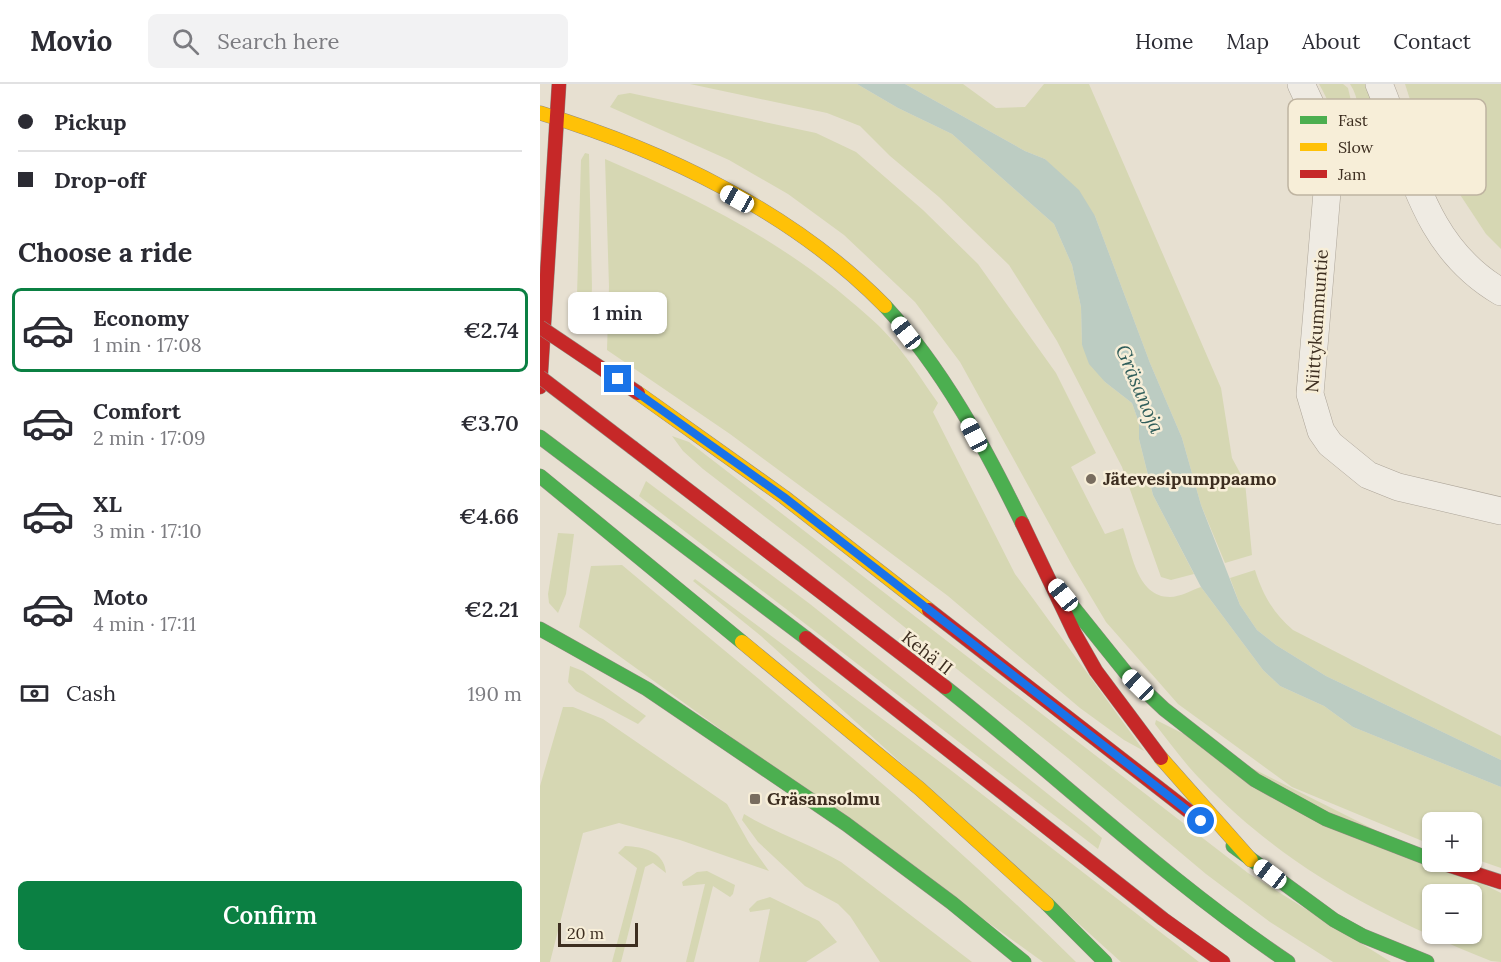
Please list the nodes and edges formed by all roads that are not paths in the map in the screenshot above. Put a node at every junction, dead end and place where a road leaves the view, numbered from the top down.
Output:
1 (559, 84) edge
2 (1301, 84) edge
3 (1379, 84) edge
4 (1308, 99) edge
5 (1385, 99) edge
6 (540, 113) edge
7 (556, 117) junction
8 (1327, 195) edge
9 (1421, 195) edge
10 (1501, 292) edge
11 (540, 327) edge
12 (540, 377) edge
13 (540, 387) edge
14 (540, 437) edge
15 (540, 476) edge
16 (1501, 511) edge
17 (1050, 579) junction
18 (540, 629) edge
19 (1422, 855) edge
20 (1251, 860) junction
21 (1471, 872) edge
22 (1501, 882) edge
23 (1024, 962) edge
24 (1105, 962) edge
25 (1222, 962) edge
26 (1288, 962) edge
27 (1427, 962) edge

1 - 7 main road
2 - 4 street, Niittykummuntie
3 - 5 street
6 - 7 main road
7 - 13 main road
7 - 17 main road
8 - 16 street, Niittykummuntie
9 - 10 street
11 - 20 main road, bridge
12 - 26 main road, Kehä II, bridge
14 - 25 main road
15 - 24 main road
17 - 19 main road
17 - 20 main road
18 - 23 main road
20 - 27 main road
21 - 22 main road

